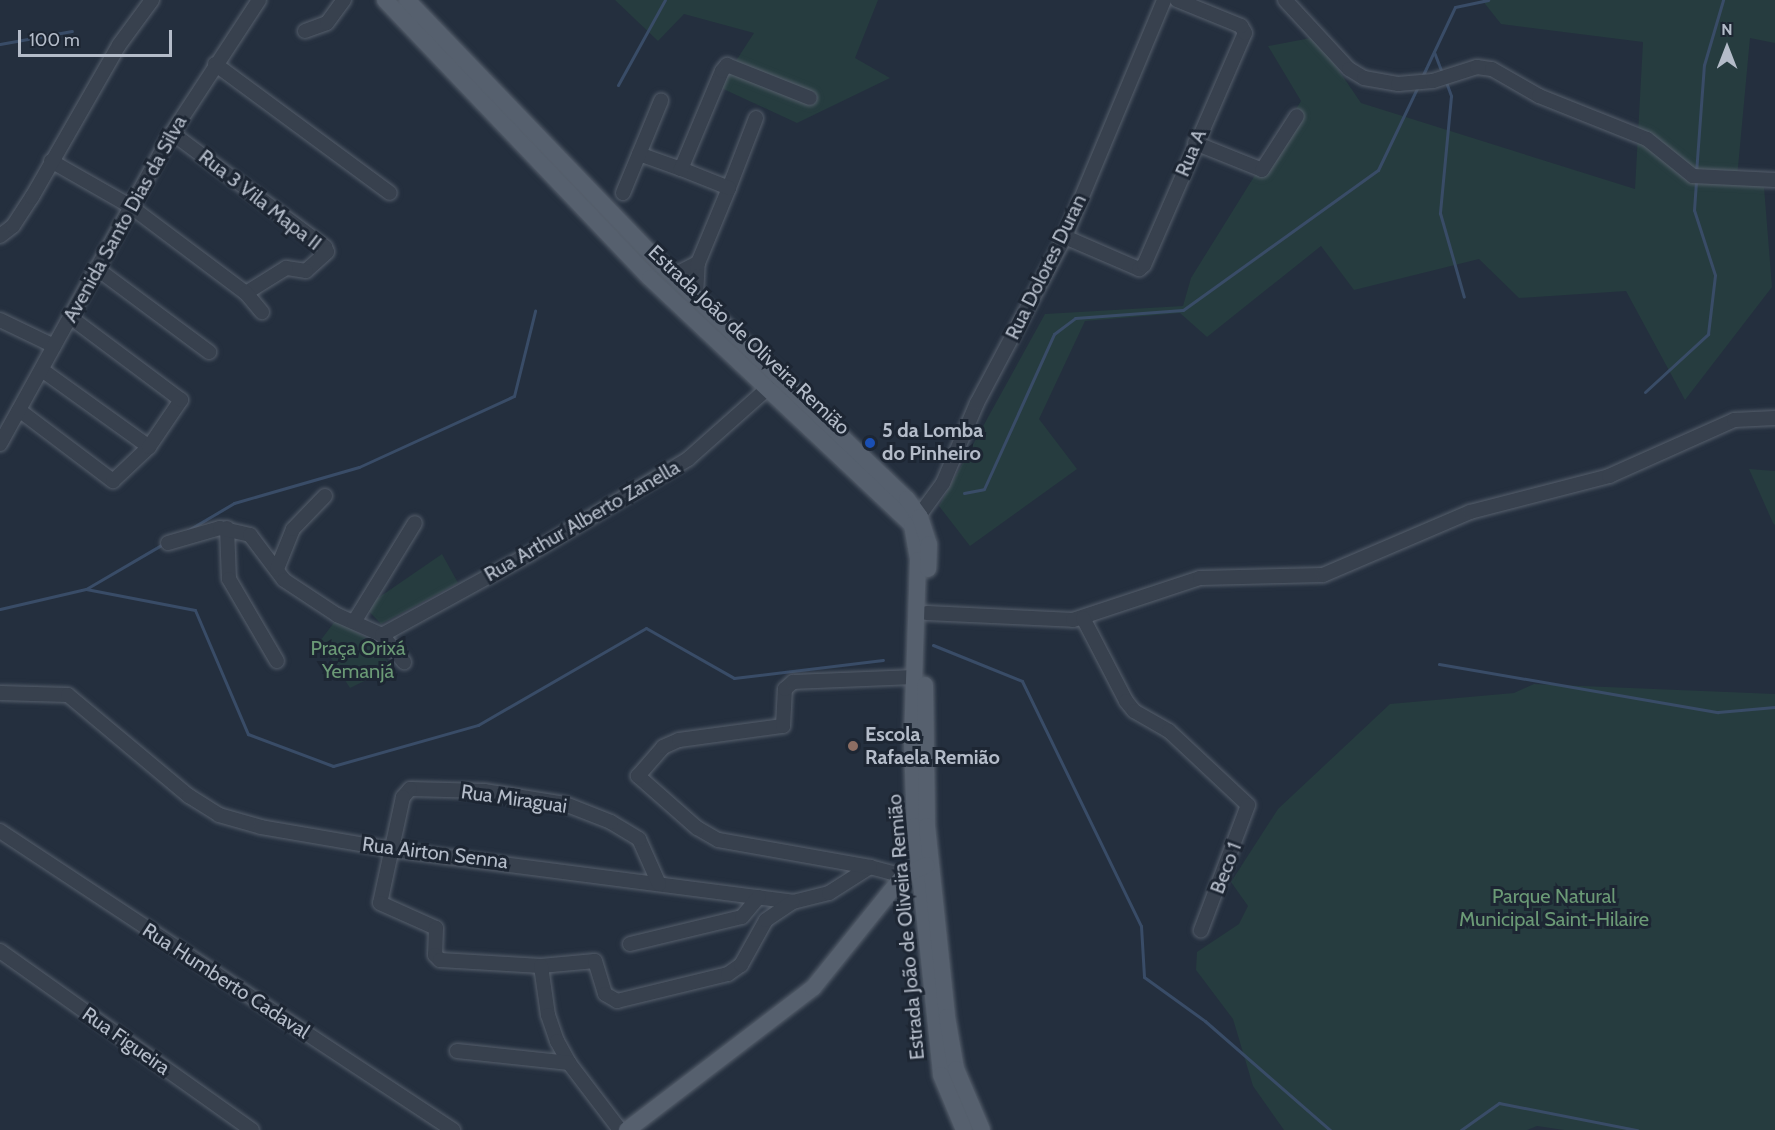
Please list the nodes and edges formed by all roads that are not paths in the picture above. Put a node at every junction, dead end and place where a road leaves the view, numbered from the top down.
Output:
1 (152, 0) edge
2 (259, 0) edge
3 (344, 0) edge
4 (386, 0) edge
5 (407, 0) edge
6 (1164, 0) edge
7 (1177, 0) edge
8 (1285, 0) edge
9 (305, 31) dead end
10 (215, 64) junction
11 (810, 98) dead end
12 (661, 101) dead end
13 (1297, 116) dead end
14 (756, 118) dead end
15 (172, 133) junction
16 (1195, 143) junction
17 (639, 154) junction
18 (51, 161) junction
19 (681, 169) junction
20 (1775, 180) edge
21 (729, 188) junction
22 (390, 193) dead end
23 (623, 193) dead end
24 (130, 206) junction
25 (0, 236) edge
26 (1065, 237) junction
27 (698, 263) junction
28 (96, 268) junction
29 (674, 275) junction
30 (246, 293) junction
31 (696, 296) junction
32 (684, 311) junction
33 (262, 312) dead end
34 (70, 317) junction
35 (0, 320) edge
36 (54, 346) junction
37 (209, 352) dead end
38 (42, 370) junction
39 (768, 388) junction
40 (19, 410) junction
41 (1775, 418) edge
42 (0, 444) edge
43 (149, 447) junction
44 (325, 496) dead end
45 (916, 521) junction
46 (415, 523) dead end
47 (227, 528) junction
48 (168, 543) dead end
49 (277, 569) junction
50 (927, 614) junction
51 (1083, 618) junction
52 (354, 622) junction
53 (382, 635) junction
54 (919, 656) junction
55 (276, 661) dead end
56 (404, 662) dead end
57 (914, 677) junction
58 (0, 693) edge
59 (0, 831) edge
60 (394, 850) junction
61 (870, 867) junction
62 (917, 869) junction
63 (659, 884) junction
64 (759, 897) junction
65 (793, 902) junction
66 (1201, 930) dead end
67 (630, 944) dead end
68 (0, 951) edge
69 (541, 966) junction
70 (457, 1051) dead end
71 (569, 1063) junction
72 (252, 1130) edge
73 (453, 1130) edge
74 (620, 1130) edge
75 (627, 1130) edge
76 (964, 1130) edge
77 (982, 1130) edge

1 - 18 street
2 - 10 street, Avenida Santo Dias da Silva
3 - 9 street
4 - 32 main road, Estrada João de Oliveira Remião
5 - 29 main road, Estrada João de Oliveira Remião
6 - 26 street, Rua Dolores Duran
7 - 16 street, Rua A
8 - 20 street
10 - 15 street, Avenida Santo Dias da Silva
10 - 22 street
11 - 19 street
12 - 17 street
13 - 16 street
14 - 21 street
15 - 24 street, Avenida Santo Dias da Silva
15 - 30 street, Rua 3 Vila Mapa II
16 - 26 street, Rua A
17 - 19 street
17 - 23 street
18 - 24 street
18 - 25 street
19 - 21 street
21 - 27 street
24 - 28 street, Avenida Santo Dias da Silva
24 - 30 street
26 - 45 street, Rua Dolores Duran
27 - 29 street
27 - 31 street
28 - 34 street, Avenida Santo Dias da Silva
28 - 37 street
29 - 31 main road, Estrada João de Oliveira Remião
30 - 33 street
31 - 32 main road
31 - 45 main road, Estrada João de Oliveira Remião
32 - 39 main road, Estrada João de Oliveira Remião
34 - 36 street, Avenida Santo Dias da Silva
34 - 43 street
35 - 36 street
36 - 38 street, Avenida Santo Dias da Silva
38 - 40 street, Avenida Santo Dias da Silva
38 - 43 street
39 - 45 main road, Estrada João de Oliveira Remião
39 - 53 street, Rua Arthur Alberto Zanella
40 - 42 street, Avenida Santo Dias da Silva
40 - 43 street
41 - 51 street
44 - 49 street
45 - 50 main road, Estrada João de Oliveira Remião
45 - 54 main road, Estrada João de Oliveira Remião
46 - 52 street
47 - 48 street
47 - 49 street
47 - 55 street
49 - 52 street
50 - 51 street
50 - 54 main road, Estrada João de Oliveira Remião
51 - 66 street, Beco 1
52 - 53 street
53 - 56 street
54 - 57 main road, Estrada João de Oliveira Remião
54 - 62 main road, Estrada João de Oliveira Remião
57 - 61 street
57 - 62 main road, Estrada João de Oliveira Remião
58 - 60 street, Rua Airton Senna
59 - 73 street, Rua Humberto Cadaval
60 - 63 street, Rua Airton Senna
60 - 63 street, Rua Miraguai
60 - 69 street
61 - 62 street
61 - 65 street, Rua Airton Senna
62 - 75 main road
62 - 76 main road, Estrada João de Oliveira Remião
62 - 77 main road, Estrada João de Oliveira Remião
63 - 64 street, Rua Airton Senna
64 - 65 street, Rua Airton Senna
64 - 67 street
65 - 69 street
68 - 72 street, Rua Figueira
69 - 71 street
70 - 71 street
71 - 74 street

